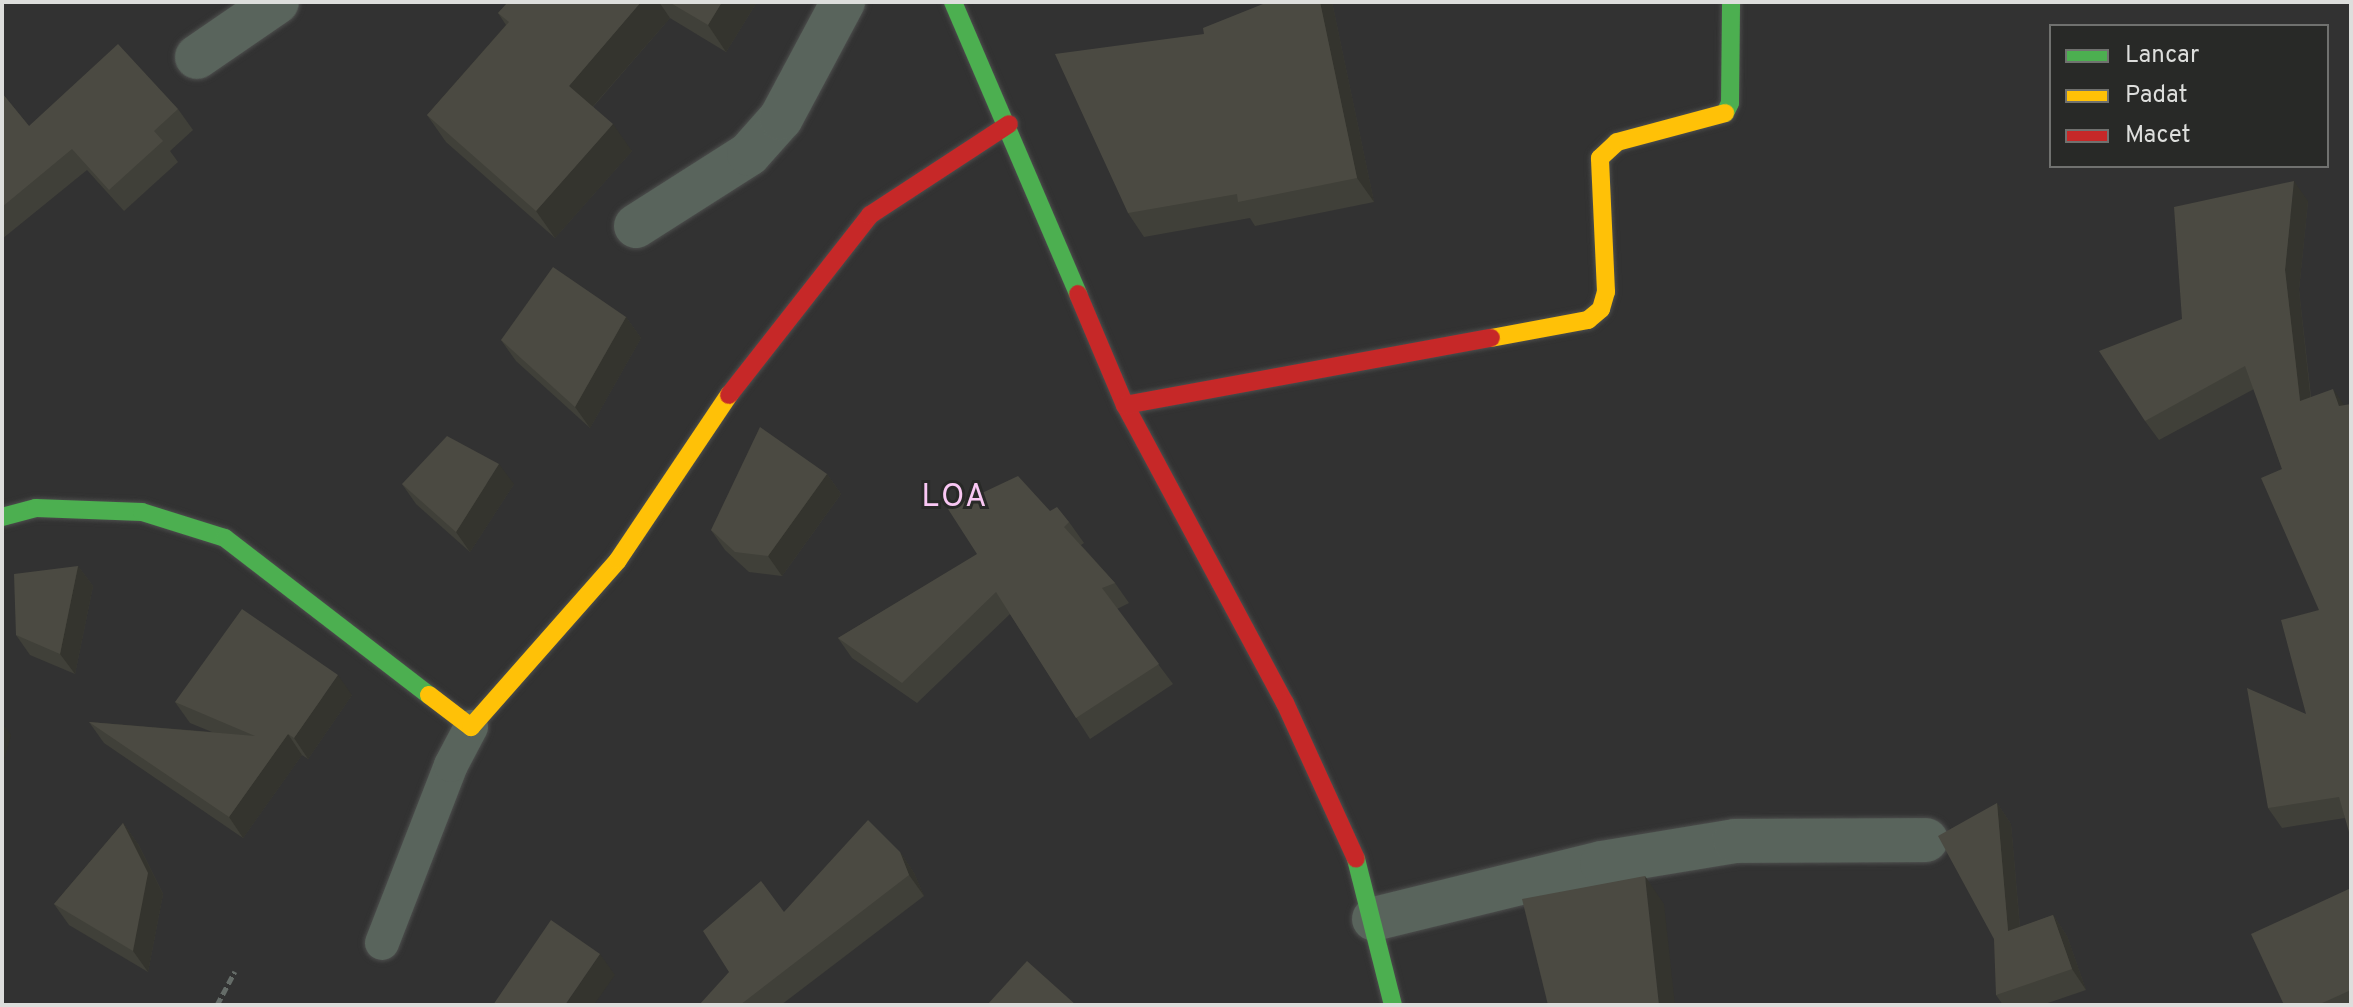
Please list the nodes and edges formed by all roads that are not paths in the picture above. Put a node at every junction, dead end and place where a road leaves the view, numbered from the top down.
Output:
1 (277, 2) edge
2 (843, 2) edge
3 (953, 2) edge
4 (1731, 2) edge
5 (197, 57) dead end
6 (1009, 124) junction
7 (636, 226) dead end
8 (1125, 405) junction
9 (2, 517) edge
10 (471, 727) junction
11 (1926, 840) dead end
12 (1374, 919) junction
13 (382, 943) dead end
14 (1393, 1005) edge

1 - 5 street
2 - 7 street
3 - 6 street
4 - 8 street
6 - 8 street
6 - 10 street
8 - 12 street
9 - 10 street
10 - 13 lane
11 - 12 street
12 - 14 street

